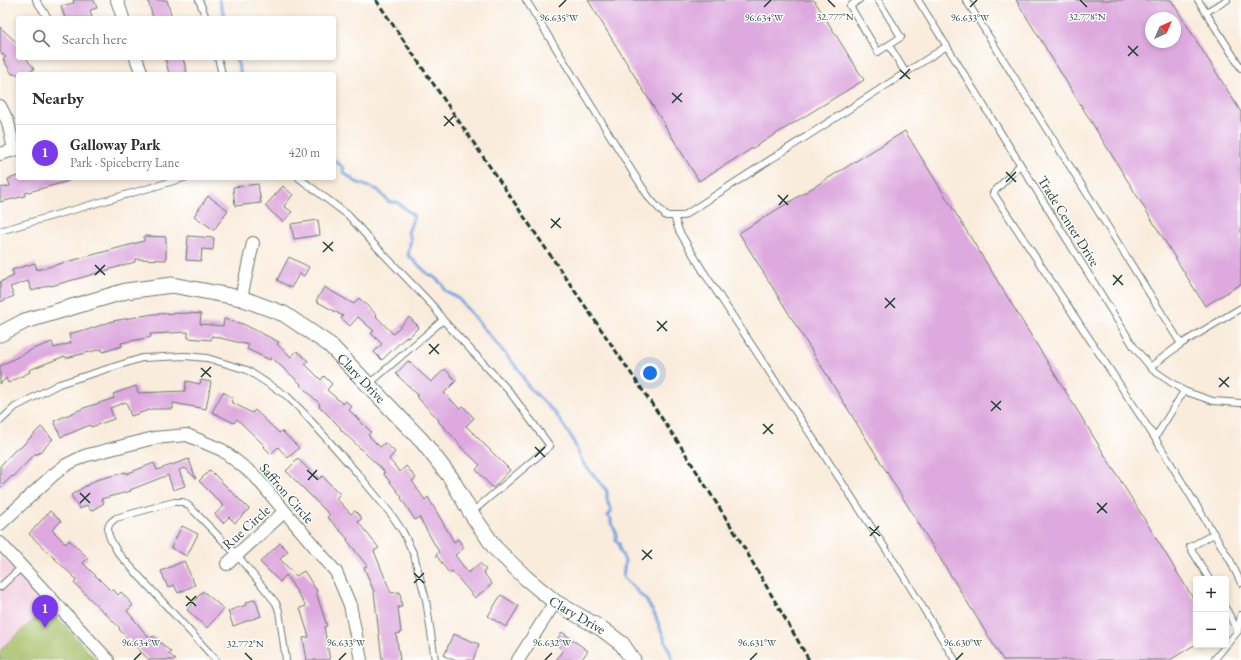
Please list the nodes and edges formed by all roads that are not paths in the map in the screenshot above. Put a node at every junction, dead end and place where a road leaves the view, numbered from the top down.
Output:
1 (36, 0) edge
2 (118, 0) edge
3 (199, 0) edge
4 (526, 0) edge
5 (859, 0) edge
6 (878, 0) edge
7 (918, 0) edge
8 (966, 0) edge
9 (1198, 0) edge
10 (1227, 0) edge
11 (1206, 12) junction
12 (47, 16) edge
13 (122, 16) edge
14 (205, 16) edge
15 (889, 45) junction
16 (947, 46) junction
17 (137, 60) edge
18 (218, 60) edge
19 (1241, 68) edge
20 (141, 72) edge
21 (222, 72) edge
22 (905, 72) junction
23 (0, 106) edge
24 (16, 150) edge
25 (0, 154) edge
26 (1020, 165) junction
27 (177, 180) edge
28 (302, 180) edge
29 (674, 216) junction
30 (0, 231) edge
31 (253, 243) dead end
32 (241, 298) junction
33 (1241, 308) edge
34 (443, 320) junction
35 (0, 334) edge
36 (1181, 344) junction
37 (1150, 367) junction
38 (369, 384) junction
39 (1184, 390) junction
40 (1241, 404) edge
41 (0, 421) edge
42 (1155, 438) junction
43 (284, 512) junction
44 (471, 513) junction
45 (0, 524) edge
46 (1214, 534) junction
47 (0, 543) edge
48 (237, 555) junction
49 (227, 564) dead end
50 (22, 567) junction
51 (1207, 576) edge
52 (1241, 583) edge
53 (0, 587) edge
54 (555, 602) junction
55 (1228, 612) edge
56 (1241, 615) edge
57 (1238, 631) junction
58 (108, 660) edge
59 (216, 660) edge
60 (286, 660) edge
61 (360, 660) edge
62 (435, 660) edge
63 (518, 660) edge
64 (633, 660) edge
65 (955, 660) edge
66 (1214, 660) edge

1 - 12 lane
2 - 13 street
3 - 14 lane
4 - 29 lane
5 - 15 lane
6 - 15 lane
7 - 16 lane, Trade Center Drive
8 - 36 lane
9 - 11 lane
10 - 11 lane
11 - 19 lane
15 - 22 lane
16 - 22 lane
16 - 26 lane, Trade Center Drive
17 - 20 street
18 - 21 lane
22 - 29 lane
23 - 24 street
24 - 25 street
26 - 37 lane, Trade Center Drive
26 - 42 lane
27 - 30 lane
28 - 34 lane
29 - 65 lane
31 - 32 street
32 - 35 street, Clary Drive
32 - 38 street, Clary Drive
33 - 36 lane
34 - 38 lane
34 - 44 lane
36 - 37 lane
37 - 39 lane, Trade Center Drive
38 - 44 street, Clary Drive
39 - 40 lane, Trade Center Drive
39 - 42 lane
41 - 62 lane
42 - 46 lane
43 - 45 street, Saffron Circle
43 - 48 street, Rue Circle
43 - 61 street, Saffron Circle
44 - 54 street, Clary Drive
46 - 51 lane
46 - 52 lane
47 - 50 street
48 - 49 street, Rue Circle
48 - 59 lane
48 - 60 lane
50 - 53 lane
50 - 58 street
54 - 63 street
54 - 64 street, Clary Drive
55 - 57 lane
56 - 57 lane
57 - 66 lane

